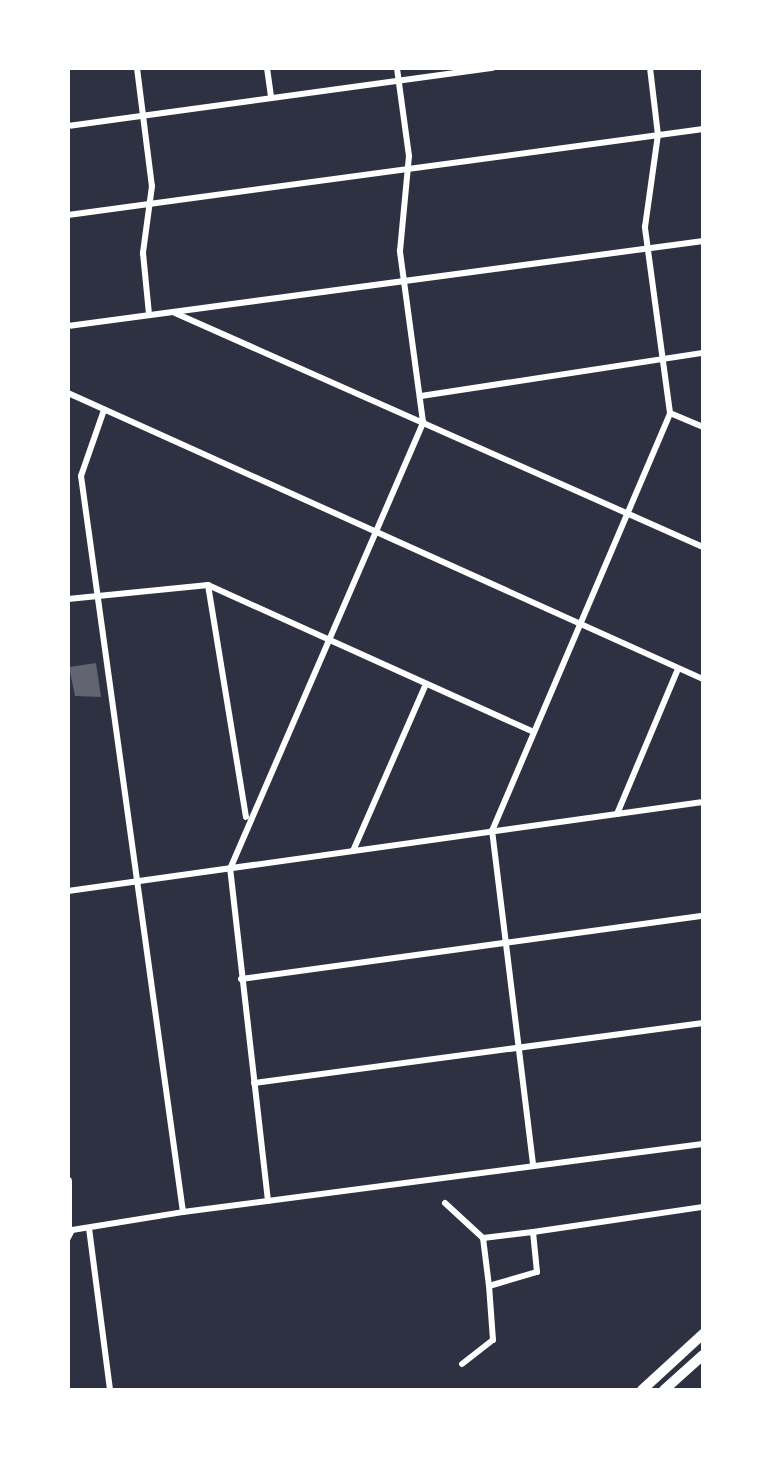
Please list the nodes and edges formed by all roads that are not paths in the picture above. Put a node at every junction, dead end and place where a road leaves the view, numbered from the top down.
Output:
1 (137, 68) edge
2 (267, 68) edge
3 (397, 68) edge
4 (493, 68) edge
5 (650, 68) edge
6 (399, 81) junction
7 (271, 98) junction
8 (143, 116) junction
9 (68, 126) edge
10 (703, 129) edge
11 (658, 135) junction
12 (408, 169) junction
13 (150, 204) junction
14 (68, 215) edge
15 (703, 241) edge
16 (648, 249) junction
17 (403, 281) junction
18 (172, 312) junction
19 (149, 314) junction
20 (68, 326) edge
21 (703, 353) edge
22 (664, 359) junction
23 (68, 393) edge
24 (421, 396) junction
25 (104, 410) junction
26 (670, 413) junction
27 (423, 422) junction
28 (703, 427) edge
29 (626, 513) junction
30 (374, 531) junction
31 (703, 547) edge
32 (208, 585) junction
33 (98, 595) junction
34 (68, 599) edge
35 (579, 624) junction
36 (327, 639) junction
37 (678, 669) junction
38 (703, 679) edge
39 (426, 684) junction
40 (532, 731) junction
41 (703, 802) edge
42 (617, 814) junction
43 (247, 818) junction
44 (492, 831) junction
45 (353, 851) junction
46 (230, 869) junction
47 (137, 882) junction
48 (68, 891) edge
49 (703, 916) edge
50 (504, 943) junction
51 (241, 979) junction
52 (703, 1023) edge
53 (518, 1047) junction
54 (254, 1083) junction
55 (703, 1144) edge
56 (533, 1164) junction
57 (68, 1181) edge
58 (268, 1201) junction
59 (445, 1203) dead end
60 (703, 1207) edge
61 (183, 1212) junction
62 (89, 1228) junction
63 (533, 1232) junction
64 (69, 1233) edge
65 (483, 1238) junction
66 (489, 1286) junction
67 (703, 1334) edge
68 (703, 1355) edge
69 (462, 1364) dead end
70 (110, 1390) edge
71 (642, 1390) edge
72 (664, 1390) edge

1 - 8 street
2 - 7 street
3 - 6 street
4 - 6 street
5 - 11 street
6 - 7 street
6 - 12 street
7 - 8 street
8 - 9 street
8 - 13 street
10 - 11 street
11 - 12 street
11 - 16 street
12 - 13 street
12 - 17 street
13 - 14 street
13 - 19 street
15 - 16 street
16 - 17 street
16 - 22 street
17 - 18 street
17 - 24 street
18 - 19 street
18 - 27 street
19 - 20 street
21 - 22 street
22 - 24 street
22 - 26 street
23 - 25 street
24 - 27 street
25 - 30 street
25 - 33 street
26 - 28 street
26 - 29 street
27 - 29 street
27 - 30 street
29 - 31 street
29 - 35 street
30 - 35 street
30 - 36 street
32 - 33 street
32 - 36 street
32 - 43 street
33 - 34 street
33 - 47 street
35 - 37 street
35 - 40 street
36 - 39 street
36 - 43 street
37 - 38 street
37 - 42 street
39 - 40 street
39 - 45 street
40 - 44 street
41 - 42 street
42 - 44 street
43 - 46 street
44 - 45 street
44 - 50 street
45 - 46 street
46 - 47 street
46 - 51 street
47 - 48 street
47 - 61 street
49 - 50 street
50 - 51 street
50 - 53 street
51 - 54 street
52 - 53 street
53 - 54 street
53 - 56 street
54 - 58 street
55 - 56 street
56 - 58 street
57 - 64 street
58 - 61 street
59 - 65 street
60 - 63 street
61 - 62 street
62 - 64 street
62 - 70 street
63 - 65 street
63 - 66 street
65 - 66 street
66 - 69 street
67 - 71 main road
68 - 72 main road

